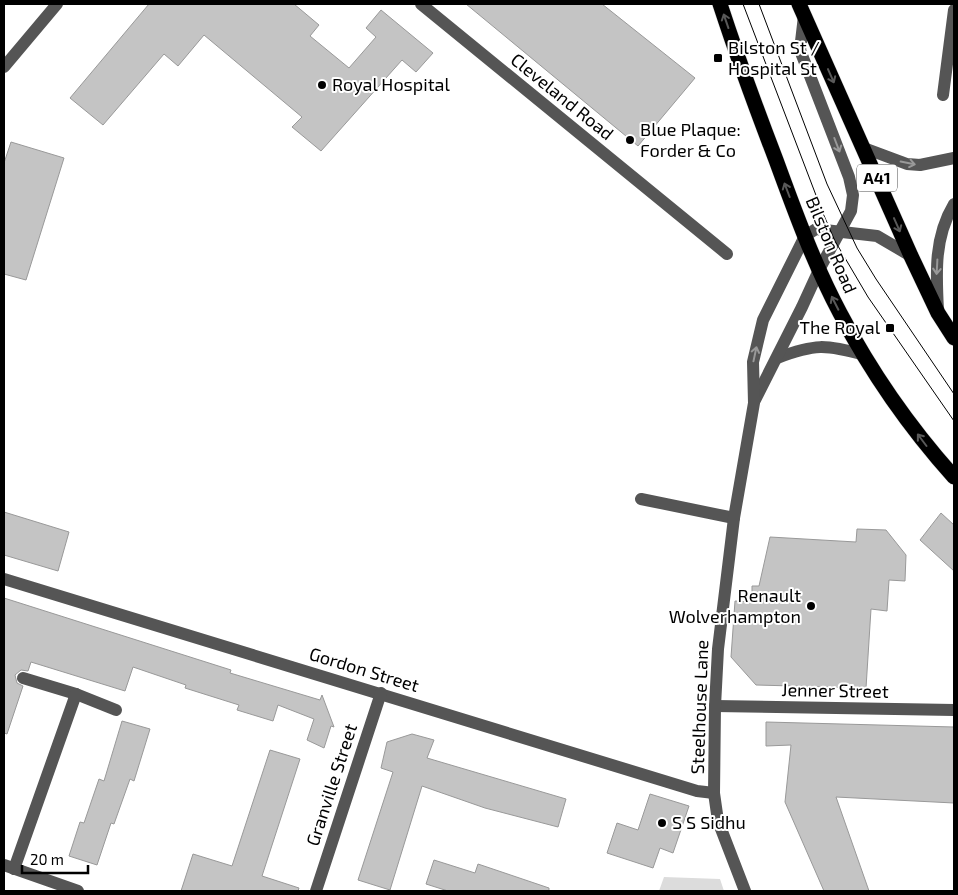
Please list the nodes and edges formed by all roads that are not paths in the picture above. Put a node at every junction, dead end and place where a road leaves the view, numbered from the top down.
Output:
1 (57, 4) edge
2 (421, 4) edge
3 (720, 4) edge
4 (801, 10) edge
5 (954, 10) edge
6 (4, 67) edge
7 (943, 96) dead end
8 (864, 148) junction
9 (954, 158) edge
10 (954, 204) edge
11 (841, 232) junction
12 (805, 236) junction
13 (727, 254) dead end
14 (911, 256) junction
15 (819, 270) junction
16 (938, 313) junction
17 (954, 338) edge
18 (864, 355) junction
19 (777, 358) junction
20 (754, 403) junction
21 (954, 477) edge
22 (641, 499) dead end
23 (734, 518) junction
24 (4, 579) edge
25 (23, 678) dead end
26 (381, 693) junction
27 (76, 694) junction
28 (715, 706) junction
29 (116, 710) dead end
30 (954, 710) edge
31 (714, 793) junction
32 (9, 867) edge
33 (321, 890) edge
34 (78, 891) edge
35 (744, 891) edge

1 - 6 street
2 - 13 street, Cleveland Road
12 -> 3 highway, Bilston Road
4 -> 8 highway, A41
4 -> 11 street, Steelhouse Lane
5 - 7 street
8 -> 9 street
8 -> 14 highway, A41
10 -> 16 street
11 - 12 street
11 - 14 street
11 - 15 street, Steelhouse Lane
12 - 15 highway, Bilston Road
20 -> 12 street, Steelhouse Lane
14 - 16 highway, A41
18 -> 15 highway, Bilston Road
15 - 19 street, Steelhouse Lane
16 - 17 highway, A41
18 - 19 street
21 -> 18 highway, Bilston Road
19 - 20 street, Steelhouse Lane
20 - 23 street, Steelhouse Lane
22 - 23 street
23 - 28 street, Steelhouse Lane
24 - 26 street, Gordon Street
25 - 27 street
26 - 31 street, Gordon Street
26 - 33 street, Granville Street
27 - 29 street
27 - 32 street
28 - 30 street, Jenner Street
28 - 31 street, Steelhouse Lane
31 - 35 street, Steelhouse Lane
32 - 34 street

